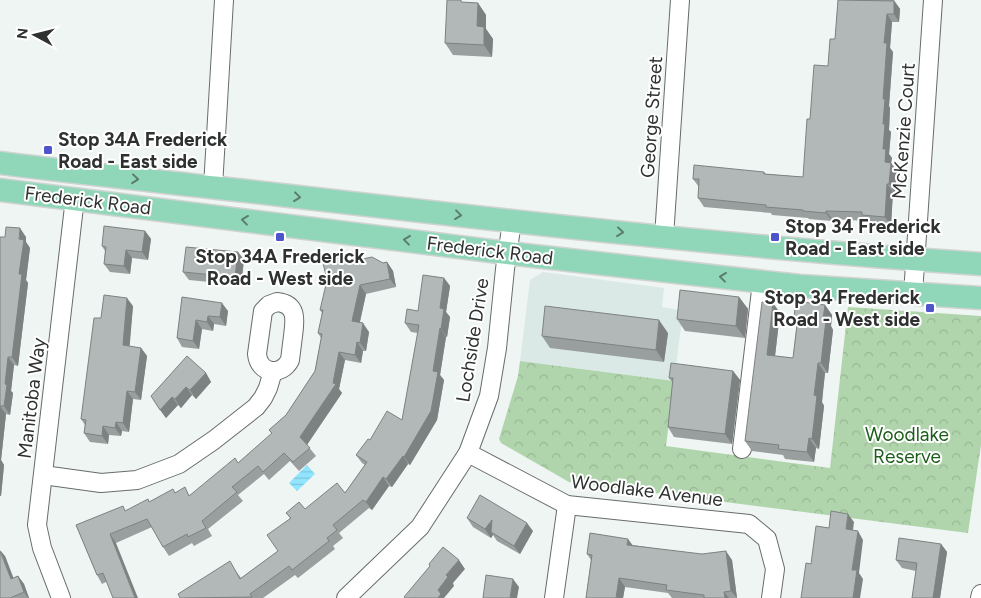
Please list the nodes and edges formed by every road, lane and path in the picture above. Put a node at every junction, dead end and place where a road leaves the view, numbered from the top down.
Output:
1 (224, 0) edge
2 (933, 0) edge
3 (675, 1) edge
4 (0, 163) edge
5 (213, 187) junction
6 (0, 190) edge
7 (75, 198) junction
8 (512, 222) junction
9 (664, 237) junction
10 (507, 253) junction
11 (916, 259) junction
12 (981, 264) edge
13 (762, 282) junction
14 (913, 294) junction
15 (981, 298) edge
16 (273, 371) dead end
17 (742, 448) dead end
18 (468, 453) junction
19 (43, 475) junction
20 (567, 505) junction
21 (981, 594) edge
22 (61, 598) edge
23 (346, 598) edge
24 (554, 598) edge
25 (771, 598) edge
26 (980, 598) edge

1 - 5 street
2 - 11 street, McKenzie Court
3 - 9 street, George Street
4 -> 5 main road, Frederick Road
5 -> 8 main road, Frederick Road
6 - 7 main road, Frederick Road
10 -> 7 main road, Frederick Road
7 - 19 street, Manitoba Way
8 -> 9 main road, Frederick Road
8 - 10 street, Lochside Drive
9 - 11 main road, Frederick Road
13 -> 10 main road, Frederick Road
10 - 18 street, Lochside Drive
11 - 12 main road, Frederick Road
11 - 14 street, McKenzie Court
13 - 14 main road, Frederick Road
13 - 17 street
14 - 15 main road, Frederick Road
16 - 19 street
18 - 20 street, Woodlake Avenue
18 - 23 street, Lochside Drive
19 - 22 street, Manitoba Way
20 - 24 street
20 - 25 street, Woodlake Avenue
21 - 26 street

